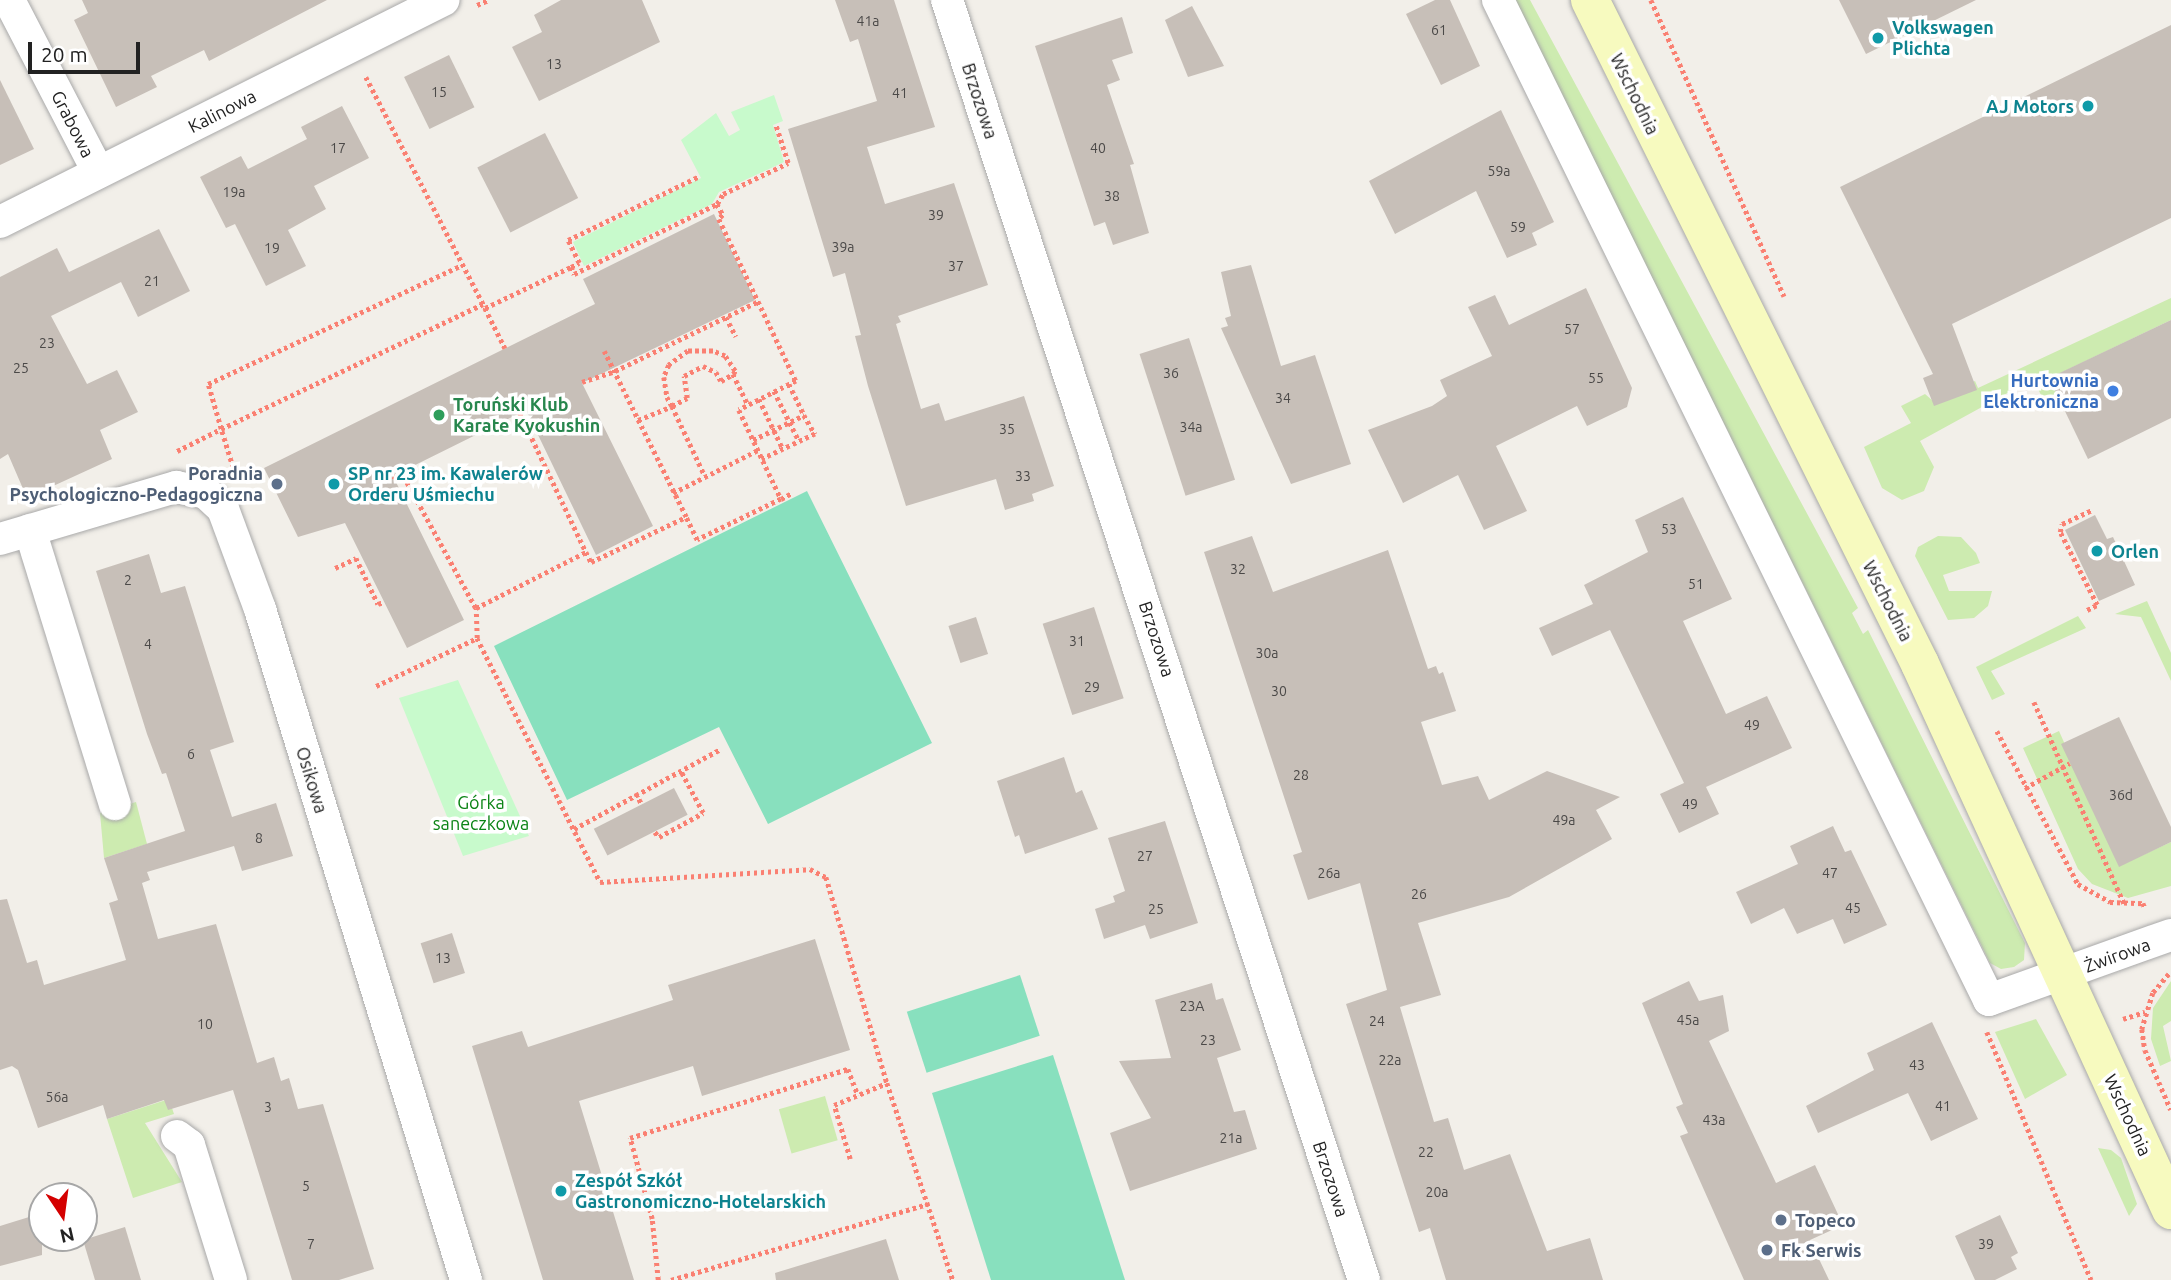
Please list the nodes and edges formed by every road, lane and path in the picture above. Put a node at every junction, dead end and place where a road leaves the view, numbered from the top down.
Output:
1 (9, 0) edge
2 (444, 0) edge
3 (947, 0) edge
4 (1498, 0) edge
5 (1590, 0) edge
6 (1651, 0) edge
7 (359, 64) dead end
8 (776, 125) dead end
9 (98, 172) junction
10 (698, 177) dead end
11 (717, 204) junction
12 (0, 222) edge
13 (462, 265) junction
14 (571, 267) junction
15 (759, 301) junction
16 (484, 306) junction
17 (1790, 309) dead end
18 (726, 317) junction
19 (736, 337) dead end
20 (505, 348) dead end
21 (604, 351) dead end
22 (615, 371) junction
23 (733, 374) junction
24 (582, 382) dead end
25 (789, 384) junction
26 (775, 391) junction
27 (759, 399) junction
28 (748, 405) junction
29 (672, 406) junction
30 (520, 412) dead end
31 (804, 415) junction
32 (639, 421) junction
33 (789, 422) junction
34 (220, 429) junction
35 (774, 430) junction
36 (753, 440) junction
37 (799, 441) junction
38 (783, 449) junction
39 (758, 450) junction
40 (762, 459) junction
41 (393, 476) dead end
42 (705, 476) junction
43 (236, 479) dead end
44 (673, 493) junction
45 (792, 494) dead end
46 (781, 499) junction
47 (2092, 510) dead end
48 (686, 517) junction
49 (30, 530) junction
50 (0, 538) edge
51 (586, 552) junction
52 (335, 568) dead end
53 (384, 602) dead end
54 (476, 608) junction
55 (2087, 610) dead end
56 (477, 638) junction
57 (376, 686) dead end
58 (2034, 702) dead end
59 (1992, 721) dead end
60 (719, 750) dead end
61 (2070, 763) dead end
62 (2063, 767) junction
63 (680, 770) junction
64 (2025, 788) junction
65 (636, 793) junction
66 (115, 804) dead end
67 (642, 805) dead end
68 (574, 829) junction
69 (655, 832) dead end
70 (2125, 906) junction
71 (2147, 913) dead end
72 (2171, 935) edge
73 (2167, 966) dead end
74 (2063, 974) junction
75 (1989, 1036) dead end
76 (887, 1083) junction
77 (858, 1095) junction
78 (2171, 1110) edge
79 (177, 1136) dead end
80 (850, 1159) dead end
81 (928, 1203) junction
82 (2171, 1210) edge
83 (232, 1280) edge
84 (466, 1280) edge
85 (658, 1280) edge
86 (671, 1280) edge
87 (953, 1280) edge
88 (1364, 1280) edge
89 (2091, 1280) edge

1 - 9 street, Grabowa
2 - 9 street, Kalinowa
3 - 88 street, Brzozowa
4 - 74 street, Żwirowa
5 - 74 street, Wschodnia
6 - 17 path
7 - 13 path
8 - 11 path
9 - 12 street, Kalinowa
10 - 14 path
11 - 14 path
11 - 15 path
13 - 16 path
13 - 34 path
14 - 16 path
15 - 18 path
15 - 25 path
16 - 20 path
16 - 34 path
18 - 19 path
18 - 22 path
21 - 22 path
22 - 24 path
22 - 32 path
23 - 28 path
23 - 29 path
23 - 29 path
25 - 26 path
25 - 31 path
26 - 27 path
26 - 33 path
27 - 28 path
27 - 35 path
28 - 36 path
29 - 32 path
29 - 42 path
30 - 51 path
31 - 33 path
31 - 37 path
32 - 44 path
33 - 35 path
33 - 37 path
34 - 43 path
35 - 36 path
35 - 38 path
36 - 39 path
37 - 38 path
38 - 40 path
39 - 40 path
39 - 42 path
40 - 46 path
41 - 54 path
42 - 44 path
44 - 48 path
45 - 46 path
46 - 48 path
47 - 55 path
48 - 51 path
49 - 50 street, Osikowa
49 - 66 street
49 - 84 street, Osikowa
51 - 54 path
52 - 53 path
54 - 56 path
56 - 57 path
56 - 68 path
58 - 62 path
59 - 64 path
60 - 63 path
61 - 62 path
62 - 64 path
62 - 70 path
63 - 65 path
63 - 69 path
64 - 70 path
65 - 67 path
65 - 68 path
68 - 76 path
70 - 71 path
72 - 74 street, Żwirowa
73 - 78 path
74 - 82 street, Wschodnia
75 - 89 path
76 - 77 path
76 - 81 path
77 - 80 path
77 - 85 path
79 - 83 street
81 - 86 path
81 - 87 path

